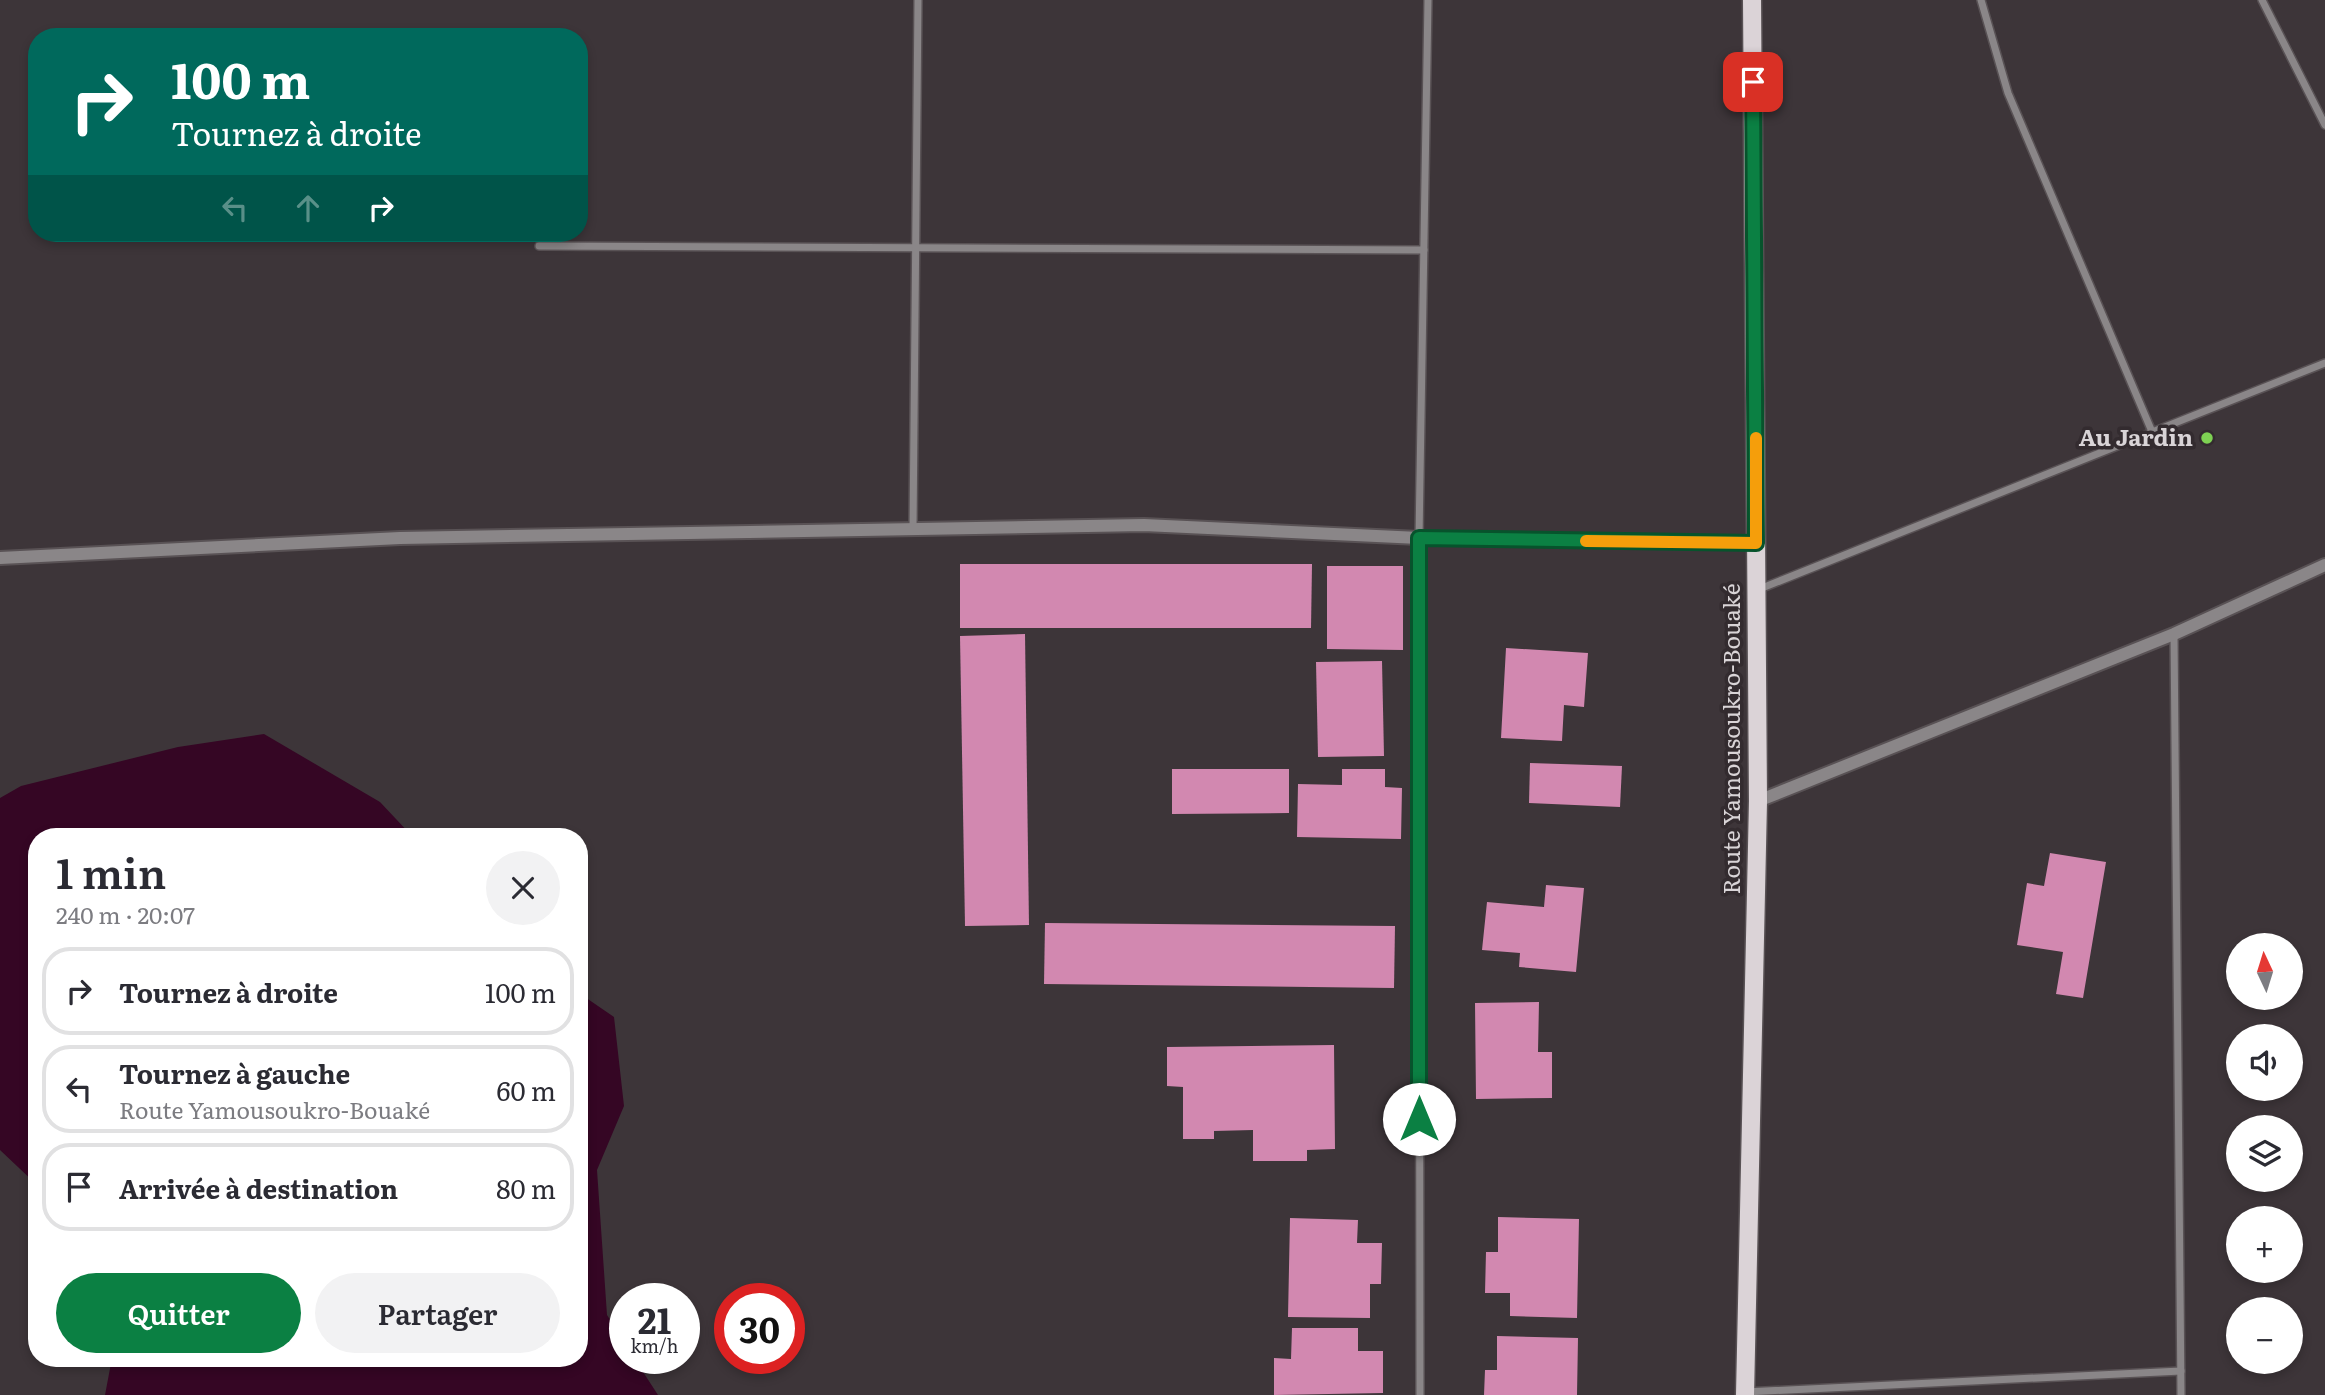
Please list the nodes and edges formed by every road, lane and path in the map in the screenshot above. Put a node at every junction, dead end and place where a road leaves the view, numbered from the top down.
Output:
1 (918, 0) edge
2 (1428, 0) edge
3 (1752, 0) edge
4 (1981, 0) edge
5 (2262, 0) edge
6 (2325, 125) edge
7 (539, 246) dead end
8 (914, 247) junction
9 (1424, 250) junction
10 (2325, 363) edge
11 (2152, 434) junction
12 (913, 528) junction
13 (1419, 538) junction
14 (1756, 543) junction
15 (0, 558) edge
16 (2325, 565) edge
17 (1757, 590) junction
18 (2174, 634) junction
19 (1758, 801) junction
20 (2181, 1371) junction
21 (1745, 1393) edge
22 (1420, 1395) edge
23 (2181, 1395) edge

1 - 8 street
2 - 9 street
3 - 14 main road, Route Yamousoukro-Bouaké
4 - 11 street
5 - 6 street
7 - 8 street
8 - 9 street
8 - 12 street
9 - 13 street
10 - 11 street
11 - 17 street
12 - 13 street
12 - 15 street
13 - 14 street
13 - 22 street
14 - 17 main road, Route Yamousoukro-Bouaké
16 - 18 street
17 - 19 main road, Route Yamousoukro-Bouaké
18 - 19 street
18 - 20 street
19 - 21 main road, Route Yamousoukro-Bouaké
20 - 21 street
20 - 23 street

